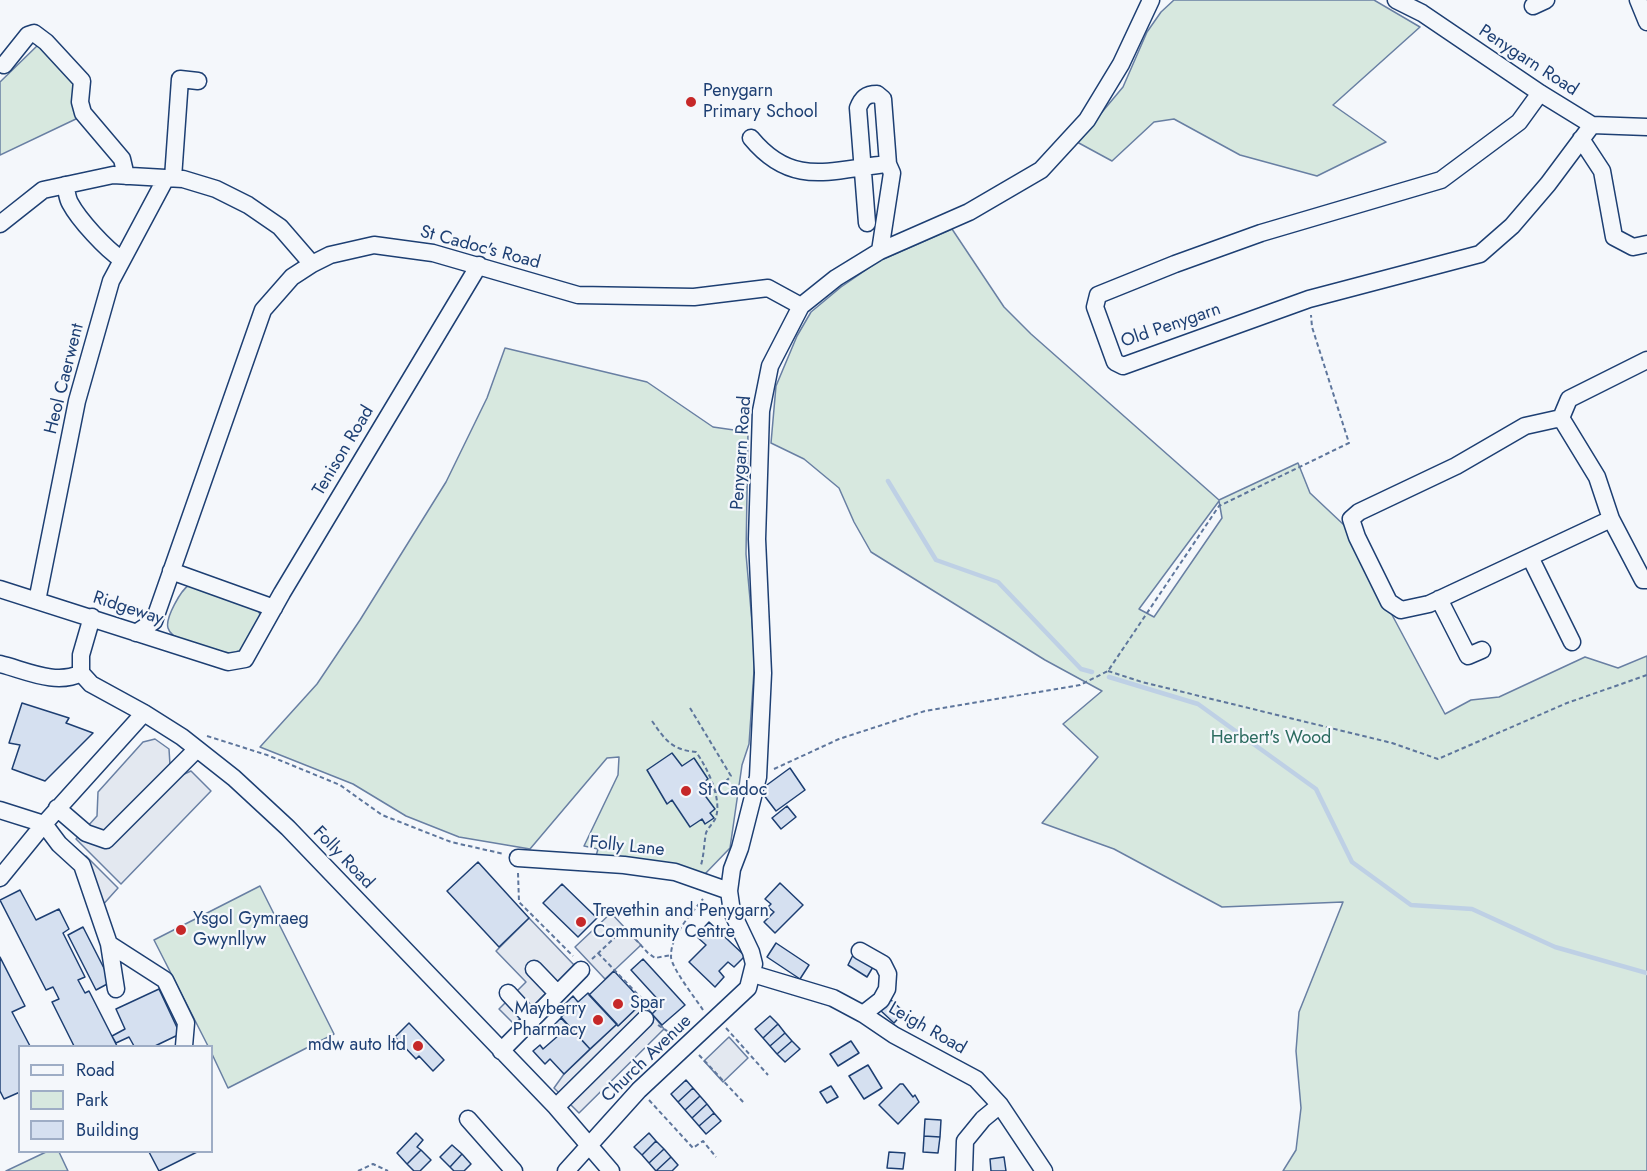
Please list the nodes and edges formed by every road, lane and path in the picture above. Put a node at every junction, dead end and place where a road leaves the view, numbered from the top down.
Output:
1 (1151, 0) edge
2 (1396, 0) edge
3 (1638, 0) edge
4 (1647, 22) edge
5 (4, 66) dead end
6 (198, 81) dead end
7 (1540, 93) junction
8 (1647, 127) edge
9 (1587, 132) junction
10 (751, 138) dead end
11 (888, 164) junction
12 (862, 167) junction
13 (126, 176) junction
14 (169, 178) junction
15 (65, 185) junction
16 (867, 223) dead end
17 (0, 224) edge
18 (1647, 244) edge
19 (880, 251) junction
20 (121, 259) junction
21 (312, 264) junction
22 (479, 265) junction
23 (1309, 299) junction
24 (801, 306) junction
25 (1647, 360) edge
26 (1561, 418) junction
27 (1611, 519) junction
28 (1530, 557) junction
29 (171, 571) junction
30 (1647, 580) edge
31 (0, 589) edge
32 (1439, 599) junction
33 (37, 601) junction
34 (274, 608) junction
35 (92, 617) junction
36 (136, 633) junction
37 (1572, 642) dead end
38 (1482, 650) dead end
39 (245, 659) joint
40 (0, 664) edge
41 (1108, 671) junction
42 (81, 673) junction
43 (1647, 675) edge
44 (690, 708) dead end
45 (144, 713) junction
46 (652, 721) dead end
47 (201, 742) junction
48 (758, 777) junction
49 (715, 794) junction
50 (57, 808) junction
51 (0, 810) edge
52 (44, 824) junction
53 (518, 858) junction
54 (0, 878) edge
55 (696, 879) junction
56 (722, 888) junction
57 (110, 944) junction
58 (861, 951) dead end
59 (598, 954) junction
60 (672, 955) junction
61 (582, 968) junction
62 (534, 969) dead end
63 (753, 974) junction
64 (116, 989) dead end
65 (508, 993) dead end
66 (558, 993) junction
67 (863, 1014) junction
68 (532, 1019) junction
69 (645, 1019) junction
70 (715, 1020) junction
71 (689, 1044) junction
72 (184, 1045) edge
73 (501, 1051) junction
74 (768, 1075) dead end
75 (639, 1090) junction
76 (744, 1103) dead end
77 (1000, 1105) junction
78 (556, 1107) junction
79 (468, 1119) dead end
80 (589, 1145) junction
81 (716, 1157) dead end
82 (358, 1171) edge
83 (388, 1171) edge
84 (514, 1171) edge
85 (566, 1171) edge
86 (611, 1171) edge
87 (964, 1171) edge
88 (1044, 1171) edge

1 - 19 street, Penygarn Road
2 - 7 street, Penygarn Road
3 - 4 street
5 - 13 street
6 - 14 street
7 - 9 street, Penygarn Road
7 - 23 street, Old Penygarn
8 - 9 street, Penygarn Road
9 - 18 street
9 - 23 street, Old Penygarn
10 - 12 street
11 - 12 street
11 - 12 street
11 - 19 street
12 - 16 street
13 - 14 street
13 - 15 street
14 - 20 street, Heol Caerwent
14 - 21 street
15 - 17 street
15 - 20 street
19 - 24 street, Penygarn Road
20 - 33 street, Heol Caerwent
21 - 22 street, St Cadoc's Road
21 - 29 street, St Cadoc's Road
22 - 24 street, St Cadoc's Road
22 - 34 street, Tenison Road
23 - 41 path
24 - 48 street, Penygarn Road
25 - 26 street
26 - 27 street
26 - 32 street
27 - 28 street
27 - 30 street
28 - 32 street
28 - 37 street
29 - 34 street
29 - 36 street, St Cadoc's Road
31 - 33 street, Ridgeway
32 - 38 street
33 - 35 street, Ridgeway
34 - 39 street, Tenison Road
35 - 36 street, Ridgeway
35 - 42 street
36 - 39 street, Ridgeway
40 - 42 street
41 - 43 path
41 - 48 path
42 - 45 street, Folly Road
44 - 49 path
45 - 47 street, Folly Road
45 - 50 street
46 - 49 path
47 - 50 street
47 - 53 path
47 - 73 street, Folly Road
48 - 56 street, Penygarn Road
49 - 55 path
50 - 52 street
51 - 52 street
52 - 54 street
52 - 57 street
53 - 55 street, Folly Lane
53 - 61 path
55 - 56 street, Folly Lane
56 - 60 path
56 - 63 street, Penygarn Road
57 - 64 street
57 - 72 street
58 - 67 street
59 - 60 path
59 - 61 path
59 - 69 path
60 - 70 path
61 - 66 street
62 - 66 street
63 - 67 street, Leigh Road
63 - 70 street, Church Avenue
65 - 68 street
66 - 68 street
67 - 77 street, Leigh Road
68 - 73 street
69 - 71 path
69 - 78 street
70 - 71 street, Church Avenue
70 - 74 path
71 - 75 street, Church Avenue
71 - 76 path
73 - 78 street, Folly Road
75 - 80 street, Church Avenue
75 - 81 path
77 - 87 street
77 - 88 street, Leigh Road
78 - 80 street, Folly Road
79 - 84 street
80 - 85 street, Church Avenue
80 - 86 street, Folly Road
82 - 83 path

